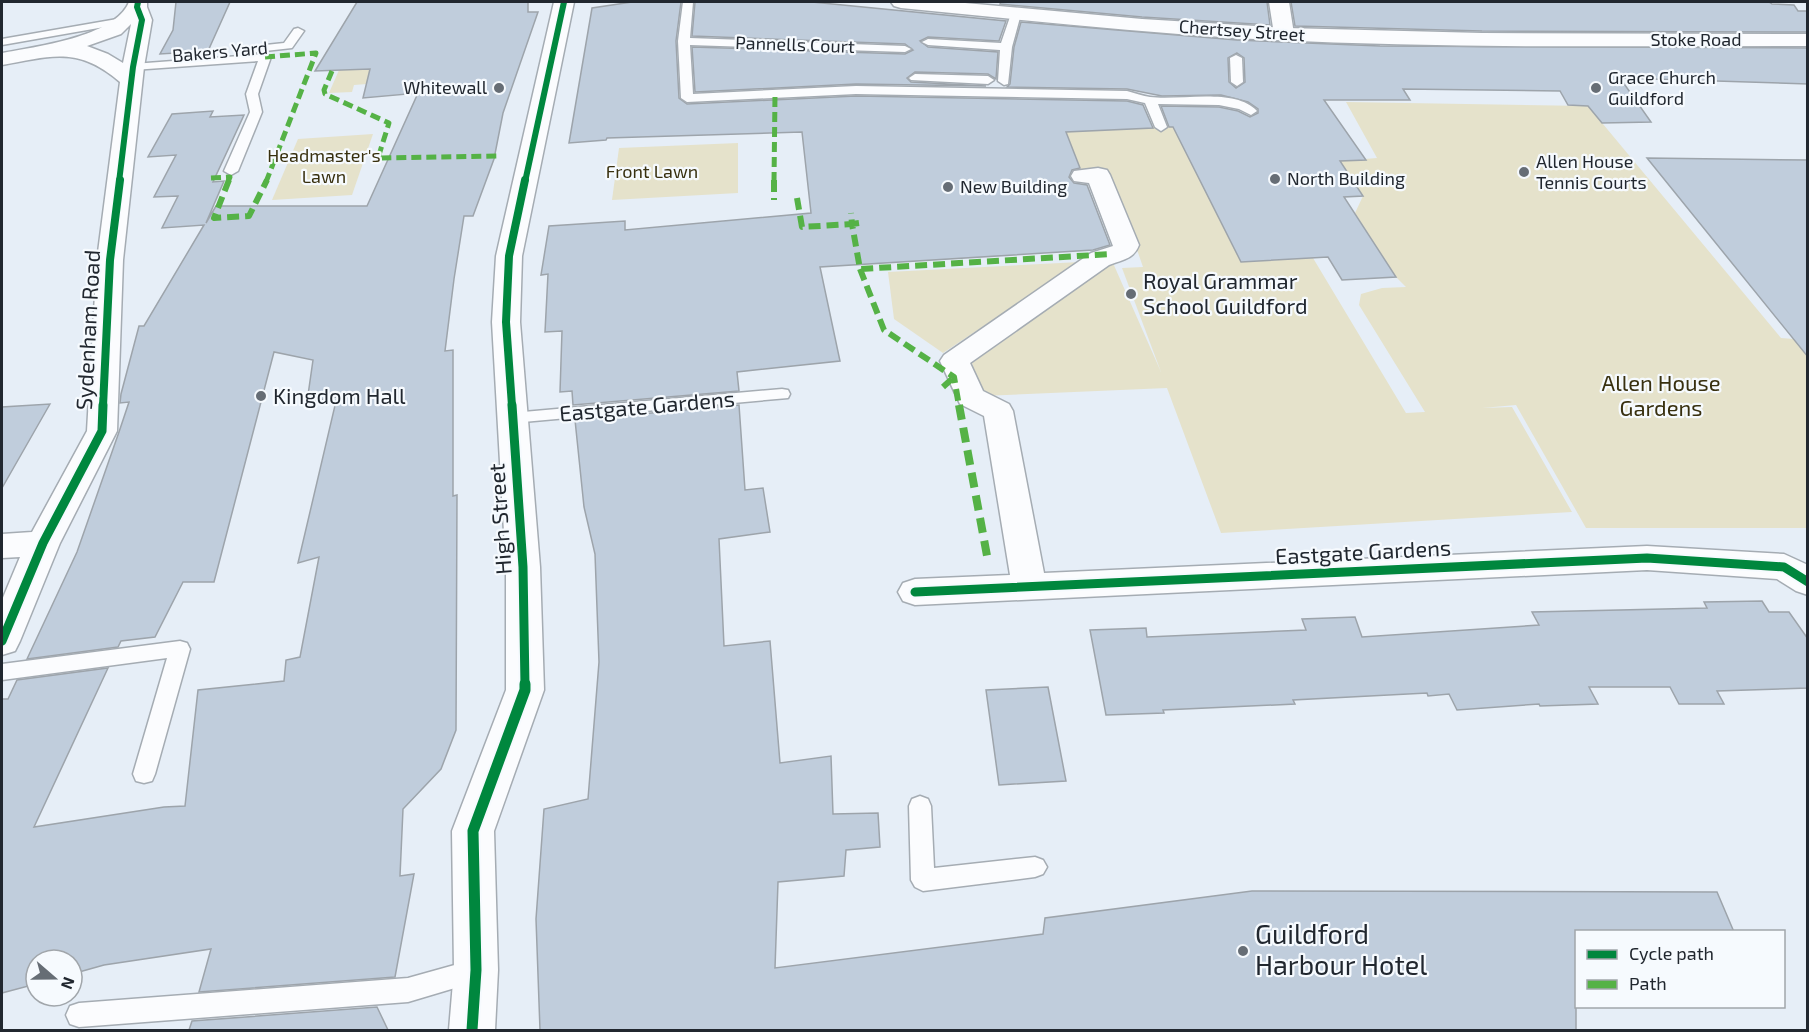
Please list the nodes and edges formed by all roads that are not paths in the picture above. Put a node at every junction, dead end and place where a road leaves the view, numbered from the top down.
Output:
1 (688, 2) edge
2 (901, 2) edge
3 (1279, 2) edge
4 (568, 3) edge
5 (984, 6) edge
6 (133, 10) edge
7 (1016, 14) junction
8 (298, 31) dead end
9 (1284, 34) junction
10 (1585, 40) joint
11 (1808, 40) edge
12 (684, 41) junction
13 (2, 42) edge
14 (928, 42) dead end
15 (1006, 47) junction
16 (905, 49) dead end
17 (57, 50) junction
18 (1236, 58) dead end
19 (2, 59) edge
20 (134, 70) junction
21 (915, 78) dead end
22 (1004, 81) junction
23 (1068, 82) dead end
24 (1237, 82) dead end
25 (1150, 101) junction
26 (1251, 111) dead end
27 (1161, 127) dead end
28 (231, 171) dead end
29 (1083, 176) dead end
30 (782, 394) dead end
31 (512, 418) junction
32 (44, 543) junction
33 (2, 546) edge
34 (1808, 582) edge
35 (1029, 586) junction
36 (915, 592) dead end
37 (2, 641) edge
38 (2, 672) edge
39 (144, 774) dead end
40 (920, 806) dead end
41 (1035, 867) dead end
42 (476, 970) junction
43 (79, 1015) dead end
44 (472, 1030) edge

1 - 12 lane
2 - 5 street, Chertsey Street
3 - 9 street
4 - 31 street, High Street
5 - 7 street, Chertsey Street
6 - 13 lane
6 - 17 street
6 - 20 street, Sydenham Road
7 - 9 street, Chertsey Street
7 - 15 lane
8 - 20 lane, Bakers Yard
9 - 10 street, Chertsey Street
10 - 11 street, Stoke Road
12 - 16 lane, Pannells Court
12 - 25 lane
14 - 15 lane
15 - 22 lane
17 - 19 street
17 - 20 street
18 - 24 lane
20 - 28 lane
20 - 32 street, Sydenham Road
21 - 22 lane
22 - 23 lane
25 - 26 lane
25 - 27 lane
29 - 35 street
30 - 31 lane, Eastgate Gardens
31 - 42 street, High Street
32 - 33 street
32 - 37 street, Sydenham Road
34 - 35 street, Eastgate Gardens
35 - 36 street, Eastgate Gardens
38 - 39 lane
40 - 41 lane
42 - 43 lane
42 - 44 street, High Street

